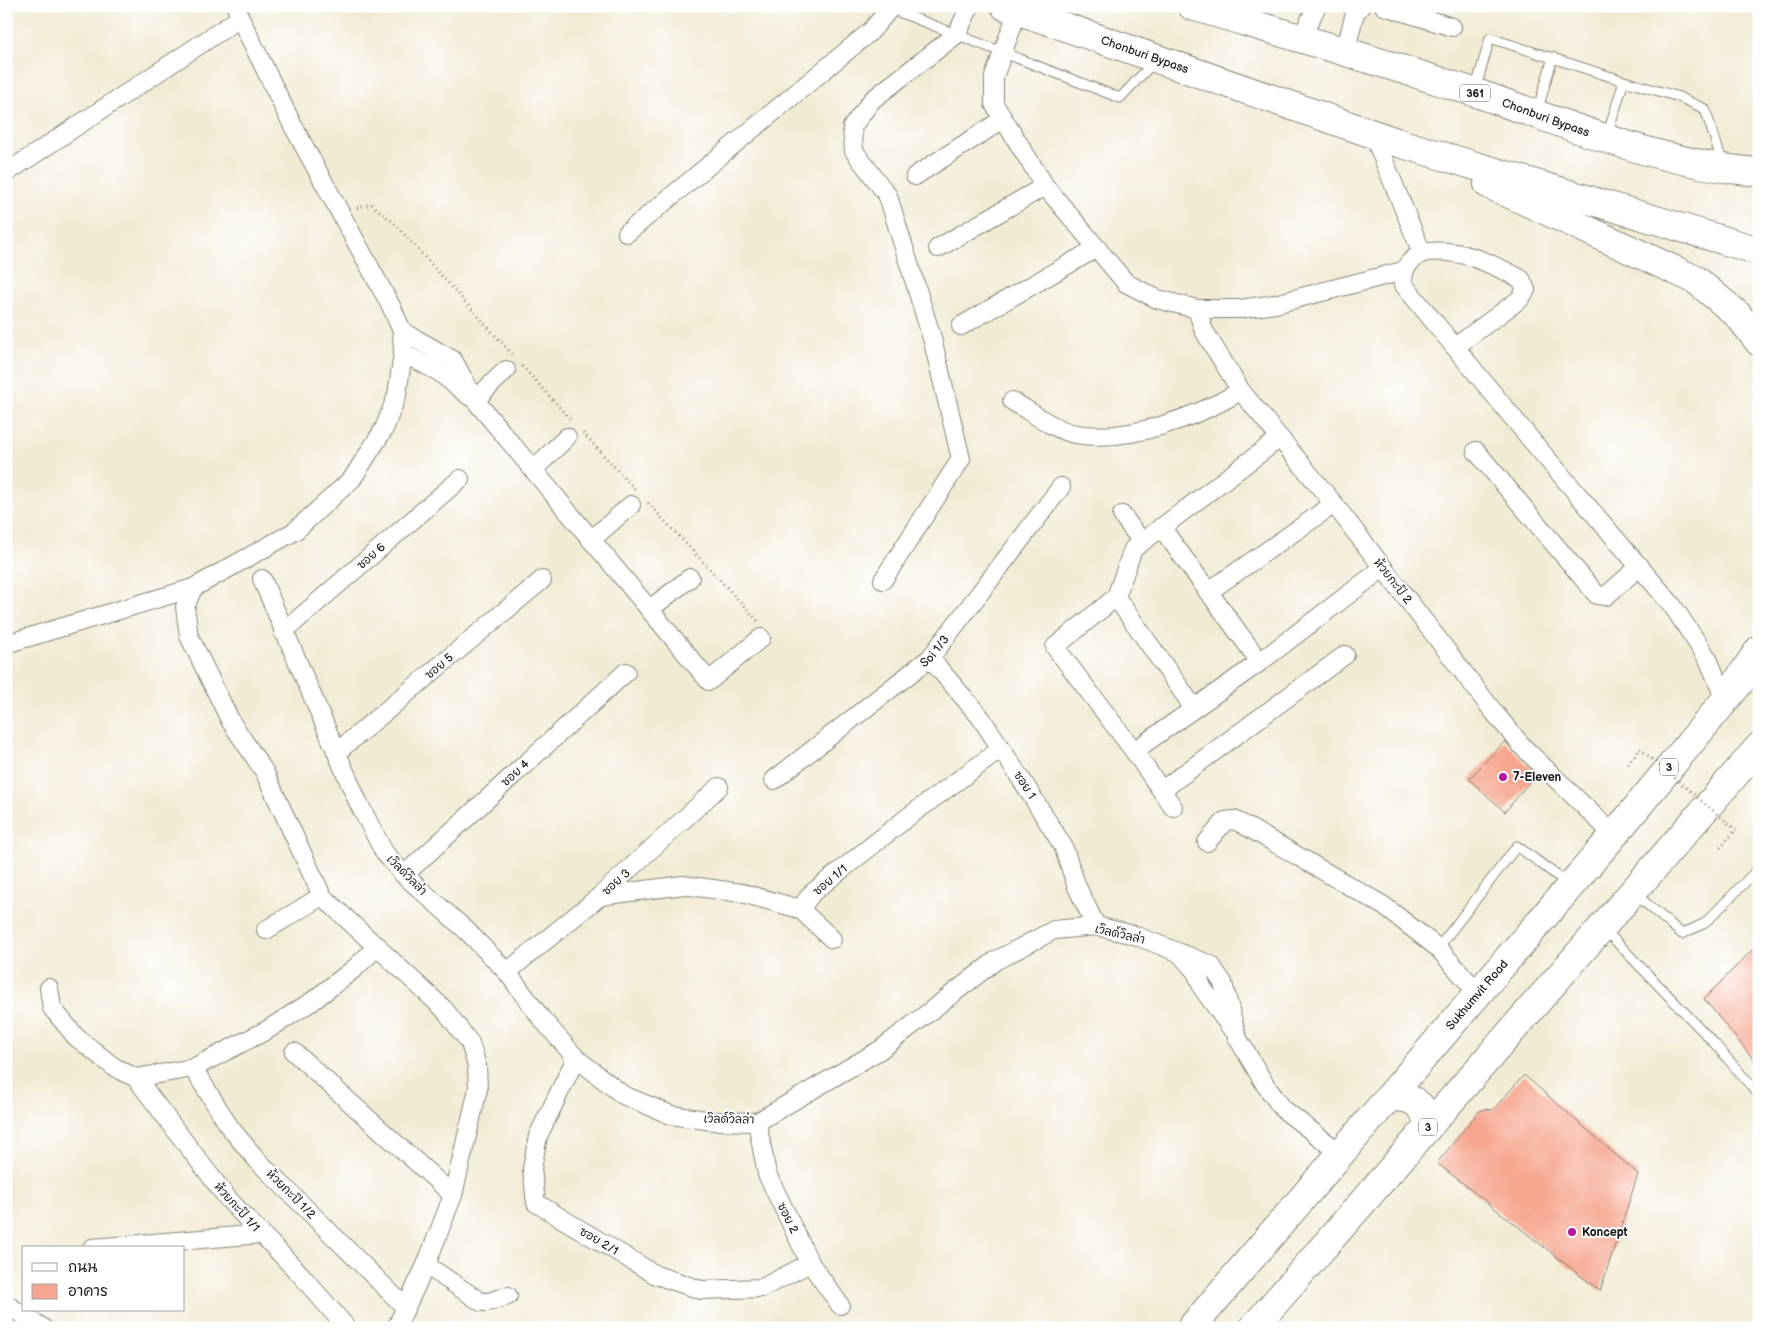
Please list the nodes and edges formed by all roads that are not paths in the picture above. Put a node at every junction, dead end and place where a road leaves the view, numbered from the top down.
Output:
1 (970, 6) edge
2 (1192, 6) edge
3 (1317, 6) edge
4 (1361, 6) edge
5 (1384, 6) edge
6 (891, 8) edge
7 (1011, 8) edge
8 (238, 12) edge
9 (1452, 27) dead end
10 (957, 34) junction
11 (1301, 38) junction
12 (1002, 52) junction
13 (1345, 52) junction
14 (1553, 57) junction
15 (1158, 58) junction
16 (1624, 81) junction
17 (1474, 93) junction
18 (1536, 114) junction
19 (1002, 120) junction
20 (1384, 138) junction
21 (1606, 138) junction
22 (1724, 170) junction
23 (1759, 172) edge
24 (6, 173) edge
25 (915, 176) dead end
26 (1044, 186) junction
27 (627, 234) dead end
28 (938, 248) dead end
29 (1095, 249) junction
30 (1759, 251) edge
31 (1422, 253) junction
32 (1403, 271) junction
33 (1197, 309) junction
34 (961, 326) dead end
35 (402, 331) junction
36 (1759, 342) edge
37 (1455, 347) junction
38 (403, 353) junction
39 (506, 370) dead end
40 (1240, 391) junction
41 (475, 400) junction
42 (1012, 401) dead end
43 (566, 437) dead end
44 (1280, 438) junction
45 (1476, 451) dead end
46 (534, 470) junction
47 (460, 479) dead end
48 (1061, 487) dead end
49 (638, 498) road end
50 (1334, 504) junction
51 (1122, 515) dead end
52 (1160, 527) junction
53 (592, 540) junction
54 (1142, 542) junction
55 (1640, 566) junction
56 (1383, 568) junction
57 (690, 578) dead end
58 (262, 579) dead end
59 (542, 580) dead end
60 (883, 580) dead end
61 (193, 588) junction
62 (1208, 592) junction
63 (1116, 598) junction
64 (650, 610) junction
65 (283, 632) junction
66 (761, 638) road end
67 (6, 644) edge
68 (1759, 650) edge
69 (1345, 655) dead end
70 (930, 658) junction
71 (1759, 660) edge
72 (1260, 662) junction
73 (626, 672) dead end
74 (1725, 699) junction
75 (1194, 708) junction
76 (1759, 747) edge
77 (1001, 750) junction
78 (1134, 751) junction
79 (337, 752) junction
80 (774, 780) dead end
81 (720, 787) dead end
82 (1162, 790) junction
83 (1173, 807) dead end
84 (1614, 835) junction
85 (1207, 842) dead end
86 (1759, 868) edge
87 (404, 875) junction
88 (1570, 886) junction
89 (1633, 892) junction
90 (322, 896) junction
91 (600, 896) junction
92 (800, 909) junction
93 (1096, 926) junction
94 (1602, 927) junction
95 (266, 930) dead end
96 (832, 939) dead end
97 (378, 946) junction
98 (1438, 948) junction
99 (508, 972) junction
100 (49, 988) dead end
101 (1478, 993) junction
102 (294, 1052) dead end
103 (576, 1058) junction
104 (193, 1068) junction
105 (136, 1078) junction
106 (1759, 1094) edge
107 (1389, 1097) junction
108 (757, 1122) junction
109 (1428, 1128) junction
110 (1340, 1154) junction
111 (453, 1195) junction
112 (262, 1234) junction
113 (116, 1246) edge
114 (810, 1263) junction
115 (426, 1265) junction
116 (508, 1296) dead end
117 (840, 1305) dead end
118 (404, 1306) junction
119 (7, 1307) edge
120 (42, 1328) edge
121 (347, 1328) edge
122 (396, 1328) edge
123 (1191, 1328) edge
124 (1253, 1328) edge

1 - 10 street
2 - 11 main road, Chonburi Bypass / 361
3 - 11 street
4 - 13 street
5 - 9 street
6 - 10 lane
6 - 27 street
7 - 12 street
7 - 15 main road, Chonburi Bypass
8 - 24 street
8 - 35 street
10 - 12 lane
10 - 60 street
11 - 13 main road, Chonburi Bypass / 361
12 - 15 lane
12 - 19 street
13 - 17 main road, Chonburi Bypass / 361
14 - 16 lane
14 - 17 lane
14 - 18 lane
15 - 20 main road, Chonburi Bypass
16 - 21 lane
16 - 22 lane
17 - 18 main road, Chonburi Bypass / 361
18 - 21 main road, Chonburi Bypass / 361
19 - 25 street
19 - 26 street
20 - 30 main road
20 - 31 street
20 - 36 main road
21 - 22 main road, Chonburi Bypass / 361
22 - 23 main road, Chonburi Bypass / 361
26 - 28 street
26 - 29 street
29 - 33 street
29 - 34 street
31 - 32 street
31 - 37 street
32 - 33 street
32 - 37 street
33 - 40 street, ห้วยกะปิ 2
35 - 38 street
35 - 41 street
37 - 55 street
38 - 41 street
38 - 61 street
39 - 41 street
40 - 42 street
40 - 44 street, ห้วยกะปิ 2
41 - 46 street
43 - 46 street
44 - 50 street, ห้วยกะปิ 2
44 - 52 street
45 - 55 street
46 - 53 street
47 - 65 street, ซอย 6
48 - 70 street, Soi 1/3
49 - 53 street
50 - 56 street, ห้วยกะปิ 2
50 - 62 street
51 - 54 street
52 - 54 street
52 - 62 street
53 - 64 street
54 - 63 street
55 - 74 street
56 - 72 street
56 - 84 street, ห้วยกะปิ 2
57 - 64 street
58 - 65 street, เวิลด์วิลล่า
59 - 79 street, ซอย 5
61 - 67 street
61 - 90 street
62 - 72 street
63 - 75 street
63 - 78 street
64 - 66 street
65 - 79 street, เวิลด์วิลล่า
68 - 74 main road
69 - 82 street
70 - 77 street, ซอย 1
70 - 80 street, Soi 1/3
71 - 74 main road, Sukhumvit Road / 3
72 - 75 street
73 - 87 street, ซอย 4
74 - 84 main road, Sukhumvit Road / 3
75 - 78 street
76 - 89 main road, 3
77 - 92 street, ซอย 1/1
77 - 93 street, ซอย 1
78 - 82 street
79 - 87 street, เวิลด์วิลล่า
81 - 91 street, ซอย 3
82 - 83 street
84 - 88 main road, Sukhumvit Road / 3
85 - 98 street
86 - 89 lane
87 - 99 street, เวิลด์วิลล่า
88 - 98 lane
88 - 101 main road, Sukhumvit Road / 3
89 - 94 main road, 3
90 - 95 street
90 - 97 street
91 - 92 street
91 - 99 street, ซอย 3
92 - 96 street
93 - 108 street, เวิลด์วิลล่า
93 - 110 street, เวิลด์วิลล่า
94 - 106 lane
94 - 109 main road, 3
97 - 104 street
97 - 111 street
98 - 101 street
99 - 103 street, เวิลด์วิลล่า
100 - 105 street
101 - 107 main road, Sukhumvit Road / 3
102 - 111 street
103 - 108 street, เวิลด์วิลล่า
103 - 114 street, ซอย 2/1
104 - 105 street
104 - 118 street, ห้วยกะปิ 1/2
105 - 112 street, ห้วยกะปิ 1/1
107 - 109 main road
107 - 110 main road, Sukhumvit Road / 3
108 - 114 street, ซอย 2
109 - 124 main road, 3
110 - 123 main road, Sukhumvit Road / 3
111 - 115 street
112 - 113 street
112 - 121 street, ห้วยกะปิ 1/1
114 - 117 street, ซอย 2
115 - 116 street
115 - 118 street
118 - 122 street
119 - 120 street

